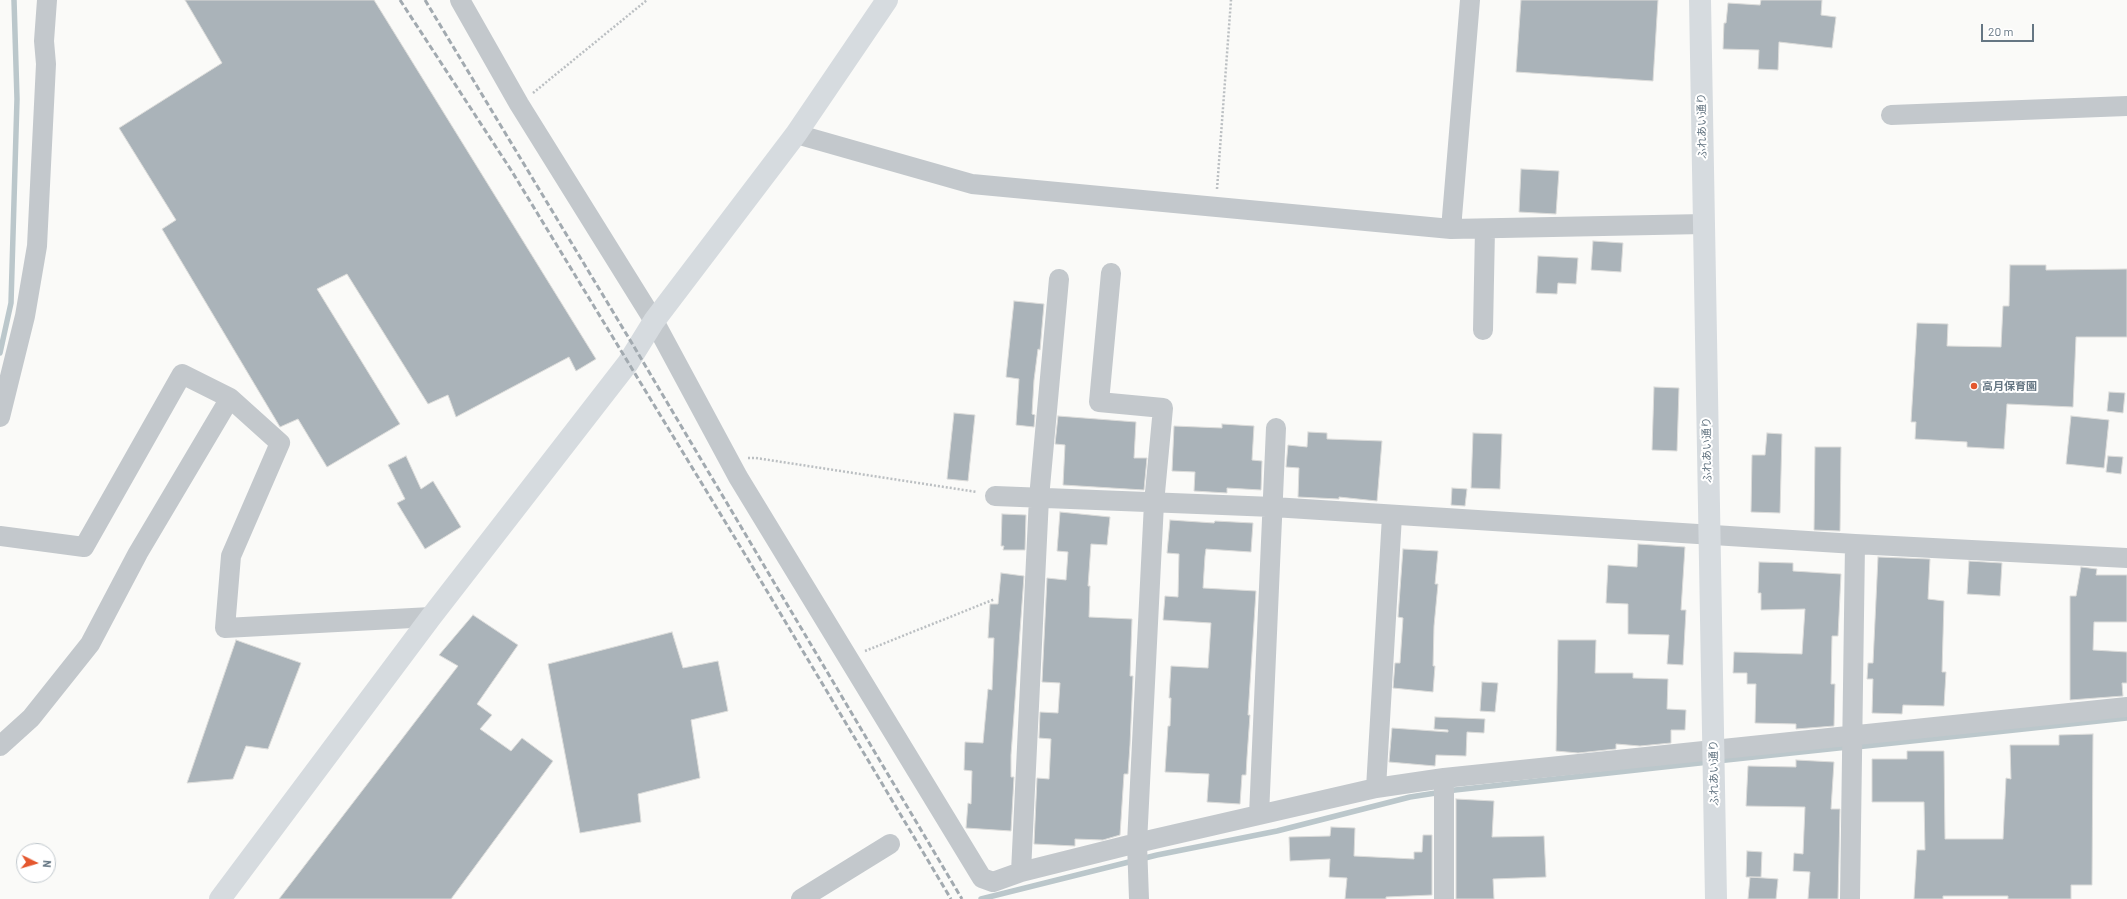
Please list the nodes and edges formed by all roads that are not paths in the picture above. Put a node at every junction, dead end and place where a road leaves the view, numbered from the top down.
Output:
1 (47, 0) edge
2 (460, 0) edge
3 (887, 0) edge
4 (1470, 0) edge
5 (1700, 0) edge
6 (2127, 106) edge
7 (1891, 115) dead end
8 (796, 134) junction
9 (1704, 224) junction
10 (1451, 229) junction
11 (1485, 229) junction
12 (1111, 274) dead end
13 (1059, 279) dead end
14 (654, 320) junction
15 (1483, 330) dead end
16 (230, 398) junction
17 (0, 417) edge
18 (1276, 428) dead end
19 (995, 496) road end
20 (1040, 498) junction
21 (1154, 503) junction
22 (1273, 507) junction
23 (1392, 516) junction
24 (1709, 533) junction
25 (0, 536) edge
26 (1856, 544) junction
27 (2127, 558) edge
28 (431, 617) junction
29 (2127, 707) edge
30 (1852, 736) junction
31 (0, 746) edge
32 (1713, 749) junction
33 (1444, 778) junction
34 (1376, 788) junction
35 (1259, 814) junction
36 (1137, 843) junction
37 (890, 844) dead end
38 (1021, 872) junction
39 (220, 899) edge
40 (800, 899) edge
41 (1139, 899) edge
42 (1444, 899) edge
43 (1716, 899) edge
44 (1850, 899) edge

1 - 17 street
2 - 14 street
3 - 8 street
4 - 10 street
5 - 9 street, ふれあい通り
6 - 7 street
8 - 10 street
8 - 14 street
9 - 11 street
9 - 24 street, ふれあい通り
10 - 11 street
11 - 15 street
12 - 21 street
13 - 20 street
14 - 28 street
14 - 38 street
16 - 25 street
16 - 28 street
16 - 31 street
18 - 22 street
19 - 20 street
20 - 21 street
20 - 38 street
21 - 22 street
21 - 36 street
22 - 23 street
22 - 35 street
23 - 24 street
23 - 34 street
24 - 26 street
24 - 32 street, ふれあい通り
26 - 27 street
26 - 30 street
28 - 39 street
29 - 30 street
30 - 32 street
30 - 44 street
32 - 33 street
32 - 43 street, ふれあい通り
33 - 34 street
33 - 42 street
34 - 35 street
35 - 36 street
36 - 38 street
36 - 41 street
37 - 40 street

